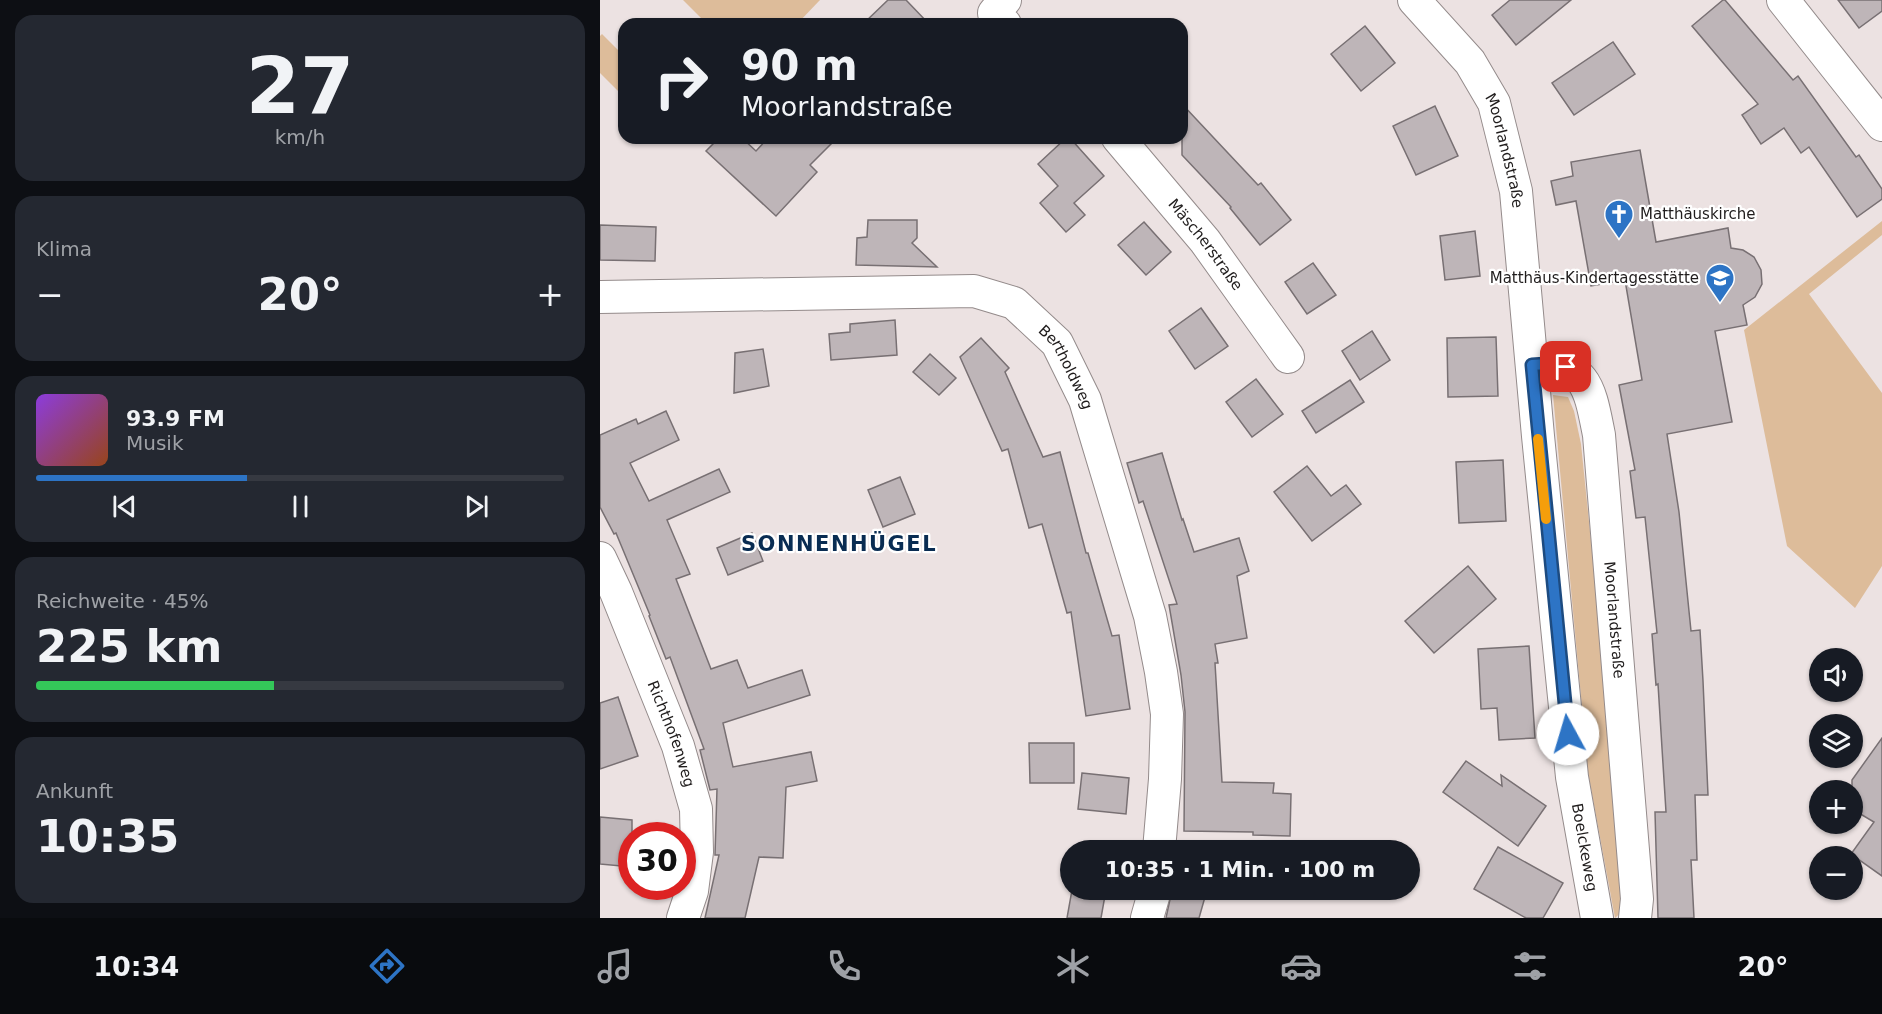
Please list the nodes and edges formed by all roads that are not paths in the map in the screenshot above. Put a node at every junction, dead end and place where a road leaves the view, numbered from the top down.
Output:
1 (1005, 0) edge
2 (1414, 0) edge
3 (1783, 0) edge
4 (999, 18) edge
5 (1882, 125) edge
6 (1123, 144) edge
7 (600, 297) edge
8 (1288, 357) dead end
9 (1532, 365) junction
10 (600, 558) edge
11 (1572, 777) joint
12 (1160, 840) edge
13 (1152, 900) edge
14 (683, 918) edge
15 (1147, 918) edge
16 (1598, 918) edge
17 (1635, 918) edge

1 - 4 street
2 - 9 street, Moorlandstraße
3 - 5 street
6 - 8 street, Mäscherstraße
7 - 12 street, Bertholdweg
9 - 11 street, Moorlandstraße
9 - 17 street, Moorlandstraße
10 - 14 street, Richthofenweg
11 - 16 street, Boelckeweg
13 - 15 street

